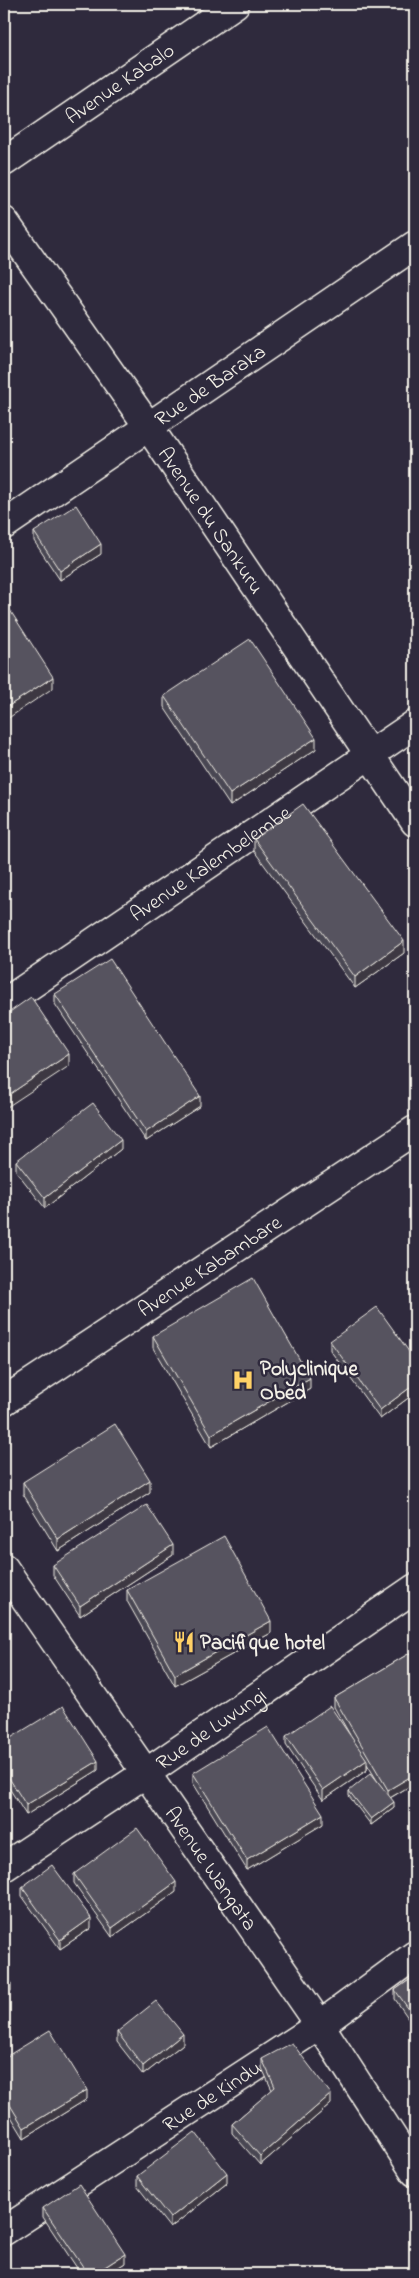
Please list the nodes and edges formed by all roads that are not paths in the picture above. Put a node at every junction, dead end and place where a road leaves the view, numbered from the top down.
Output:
1 (235, 4) edge
2 (4, 162) edge
3 (4, 221) edge
4 (415, 245) edge
5 (148, 426) junction
6 (4, 525) edge
7 (415, 724) edge
8 (371, 754) junction
9 (415, 822) edge
10 (4, 1003) edge
11 (415, 1130) edge
12 (4, 1401) edge
13 (4, 1568) edge
14 (415, 1588) edge
15 (146, 1774) junction
16 (4, 1867) edge
17 (415, 1955) edge
18 (320, 2026) junction
19 (415, 2172) edge
20 (4, 2231) edge

1 - 2 street, Avenue Kabalo
3 - 5 street, Avenue du Sankuru
4 - 5 street, Rue de Baraka
5 - 6 street, Rue de Baraka
5 - 8 street, Avenue du Sankuru
7 - 8 street, Avenue Kalembelembe
8 - 9 street, Avenue du Sankuru
8 - 10 street, Avenue Kalembelembe
11 - 12 street, Avenue Kabambare
13 - 15 street, Avenue Wangata
14 - 15 street, Rue de Luvungi
15 - 16 street, Rue de Luvungi
15 - 18 street, Avenue Wangata
17 - 18 street, Rue de Kindu
18 - 19 street, Avenue Wangata
18 - 20 street, Rue de Kindu

